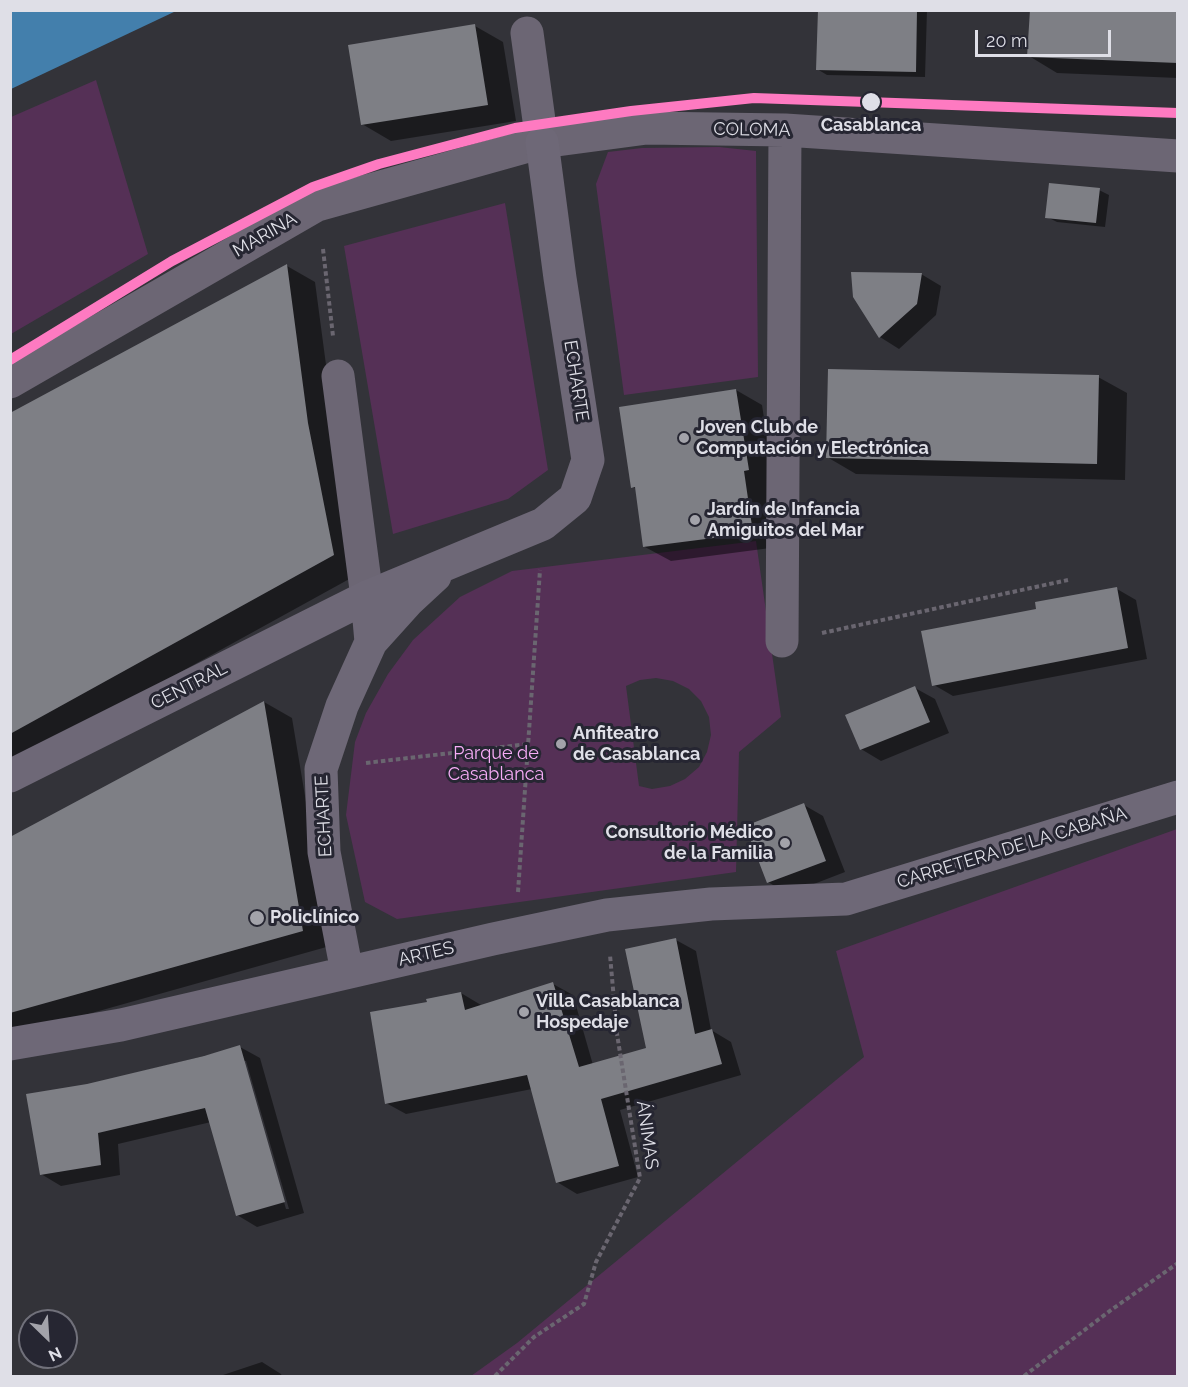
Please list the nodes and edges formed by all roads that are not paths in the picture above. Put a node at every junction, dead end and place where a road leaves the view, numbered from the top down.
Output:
1 (527, 33) dead end
2 (785, 130) junction
3 (542, 142) junction
4 (1178, 156) edge
5 (338, 376) road end
6 (10, 382) edge
7 (446, 565) junction
8 (367, 597) junction
9 (782, 641) road end
10 (372, 642) junction
11 (10, 776) edge
12 (1178, 797) edge
13 (846, 899) joint
14 (347, 972) junction
15 (10, 1044) edge

1 - 3 street, ECHARTE
2 - 3 street, COLOMA
2 - 4 street, COLOMA
2 - 9 street
3 - 6 street, MARINA
3 - 7 street, ECHARTE
5 - 8 street
7 - 8 street, ECHARTE
7 - 10 street, ECHARTE
8 - 10 street
8 - 11 street, CENTRAL
10 - 14 street, ECHARTE
12 - 13 street, CARRETERA DE LA CABAÑA
13 - 14 street, ARTES
14 - 15 street, ARTES

